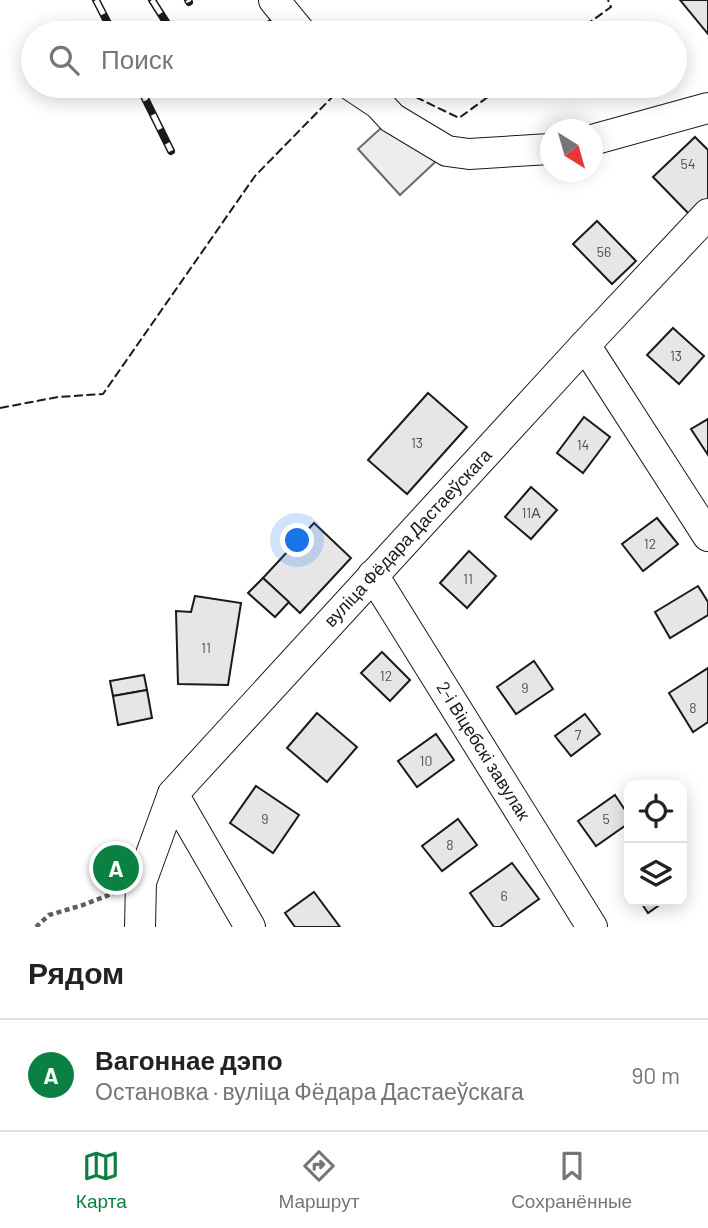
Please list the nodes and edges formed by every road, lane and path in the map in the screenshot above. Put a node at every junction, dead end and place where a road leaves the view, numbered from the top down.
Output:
1 (274, 0) edge
2 (291, 21) edge
3 (370, 98) edge
4 (708, 108) edge
5 (603, 137) edge
6 (540, 150) edge
7 (708, 214) edge
8 (585, 345) junction
9 (708, 536) edge
10 (373, 575) junction
11 (173, 794) junction
12 (141, 882) junction
13 (36, 927) edge
14 (140, 927) edge
15 (250, 927) edge
16 (592, 927) edge

1 - 2 street
3 - 6 street
4 - 5 street
7 - 8 street, вуліца Фёдара Дастаеўскага
8 - 9 street
8 - 10 street, вуліца Фёдара Дастаеўскага
10 - 11 street, вуліца Фёдара Дастаеўскага
10 - 16 street, 2-і Віцебскі завулак
11 - 12 street, вуліца Фёдара Дастаеўскага
11 - 15 street
12 - 13 path
12 - 14 street, вуліца Фёдара Дастаеўскага

